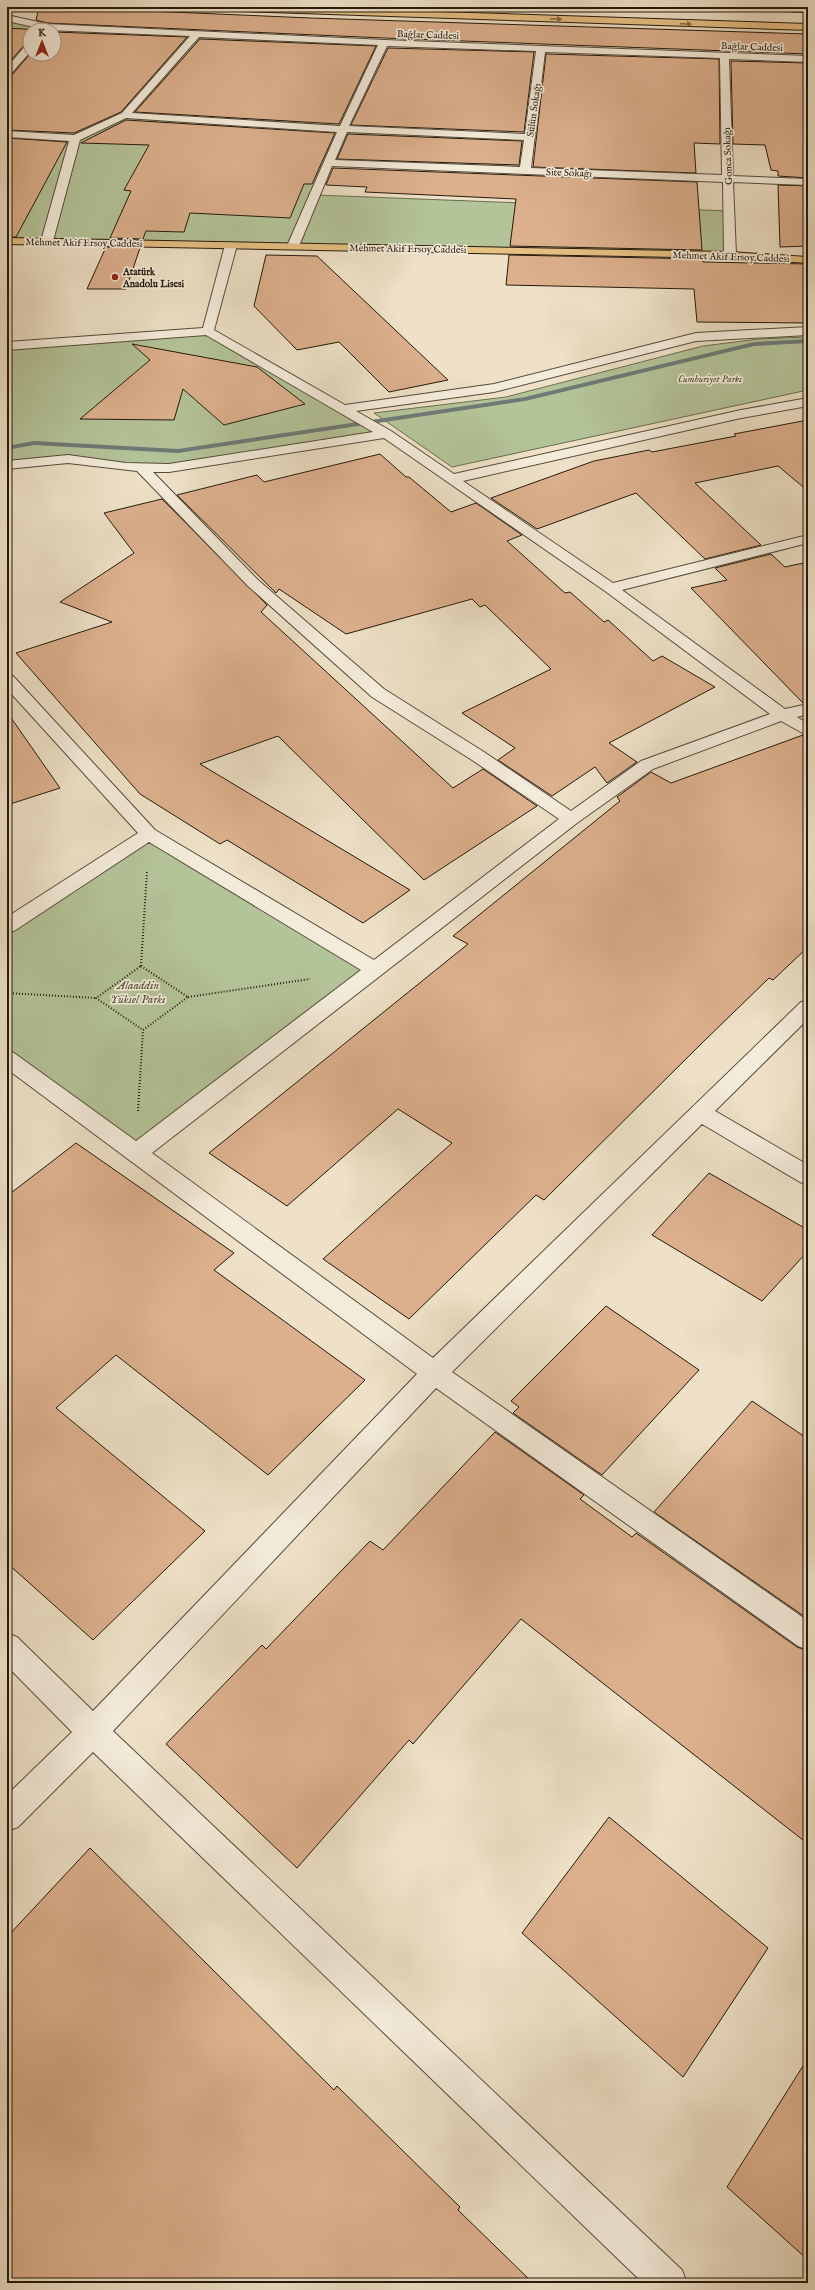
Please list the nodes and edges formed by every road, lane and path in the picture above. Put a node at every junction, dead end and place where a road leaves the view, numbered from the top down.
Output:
1 (210, 7) edge
2 (457, 7) edge
3 (753, 7) edge
4 (765, 7) edge
5 (788, 8) junction
6 (808, 9) edge
7 (7, 18) edge
8 (808, 19) edge
9 (23, 22) edge
10 (808, 27) edge
11 (62, 29) edge
12 (197, 34) junction
13 (384, 43) junction
14 (541, 50) junction
15 (22, 55) edge
16 (724, 56) junction
17 (808, 59) edge
18 (7, 73) edge
19 (125, 115) junction
20 (343, 129) junction
21 (7, 134) edge
22 (529, 137) junction
23 (75, 138) junction
24 (330, 163) junction
25 (525, 171) junction
26 (728, 178) junction
27 (808, 182) edge
28 (7, 241) edge
29 (47, 241) junction
30 (231, 245) junction
31 (293, 246) junction
32 (730, 255) junction
33 (808, 260) edge
34 (208, 331) junction
35 (808, 331) edge
36 (7, 346) edge
37 (808, 402) edge
38 (345, 409) junction
39 (386, 434) junction
40 (7, 465) edge
41 (140, 467) junction
42 (452, 479) junction
43 (808, 539) edge
44 (610, 588) junction
45 (7, 679) edge
46 (808, 709) edge
47 (782, 715) junction
48 (808, 731) edge
49 (571, 819) junction
50 (149, 834) junction
51 (7, 926) edge
52 (141, 966) junction
53 (375, 969) junction
54 (313, 979) dead end
55 (7, 993) edge
56 (188, 997) junction
57 (96, 998) junction
58 (808, 1007) edge
59 (143, 1030) junction
60 (7, 1058) edge
61 (701, 1113) junction
62 (136, 1153) junction
63 (808, 1176) edge
64 (434, 1373) junction
65 (808, 1637) edge
66 (7, 1646) edge
67 (93, 1732) junction
68 (7, 1816) edge
69 (669, 2283) edge

1 -> 10 main road
2 - 8 main road
3 - 5 main road
4 - 5 main road
5 - 6 main road
7 - 9 street, Bağlar Caddesi
11 - 12 street, Bağlar Caddesi
12 - 13 street, Bağlar Caddesi
12 - 19 street
13 - 14 street, Bağlar Caddesi
13 - 20 street
14 - 16 street, Bağlar Caddesi
14 - 22 street, Sülün Sokağı
15 - 18 street
16 - 17 street, Bağlar Caddesi
16 - 26 street, Gonca Sokağı
19 - 20 street
19 - 23 street
20 - 22 street
20 - 24 street
21 - 23 street
22 - 25 street, Sülün Sokağı
23 - 29 street
24 - 25 street, Site Sokağı
24 - 31 street
25 - 26 street, Site Sokağı
26 - 27 street, Site Sokağı
26 - 32 street, Gonca Sokağı
28 - 29 main road, Mehmet Akif Ersoy Caddesi
29 - 30 main road, Mehmet Akif Ersoy Caddesi
30 - 31 main road, Mehmet Akif Ersoy Caddesi
30 - 34 street
31 - 32 main road, Mehmet Akif Ersoy Caddesi
32 - 33 main road, Mehmet Akif Ersoy Caddesi
34 - 36 street
34 - 38 street
35 - 38 street
37 - 42 street
38 - 39 street
39 - 41 street
39 - 42 street
40 - 41 street
41 - 49 street
42 - 44 street
43 - 44 street
44 - 47 street
45 - 50 street
46 - 47 street
47 - 48 street
47 - 49 street
49 - 53 street
50 - 51 street
50 - 52 path
50 - 53 street
52 - 56 path
52 - 57 path
53 - 62 street
54 - 56 path
55 - 57 path
56 - 59 path
57 - 59 path
58 - 61 street
59 - 62 path
60 - 62 street
61 - 63 street
61 - 64 street
62 - 64 street
64 - 65 street
64 - 67 street
66 - 67 street
67 - 68 street
67 - 69 street

